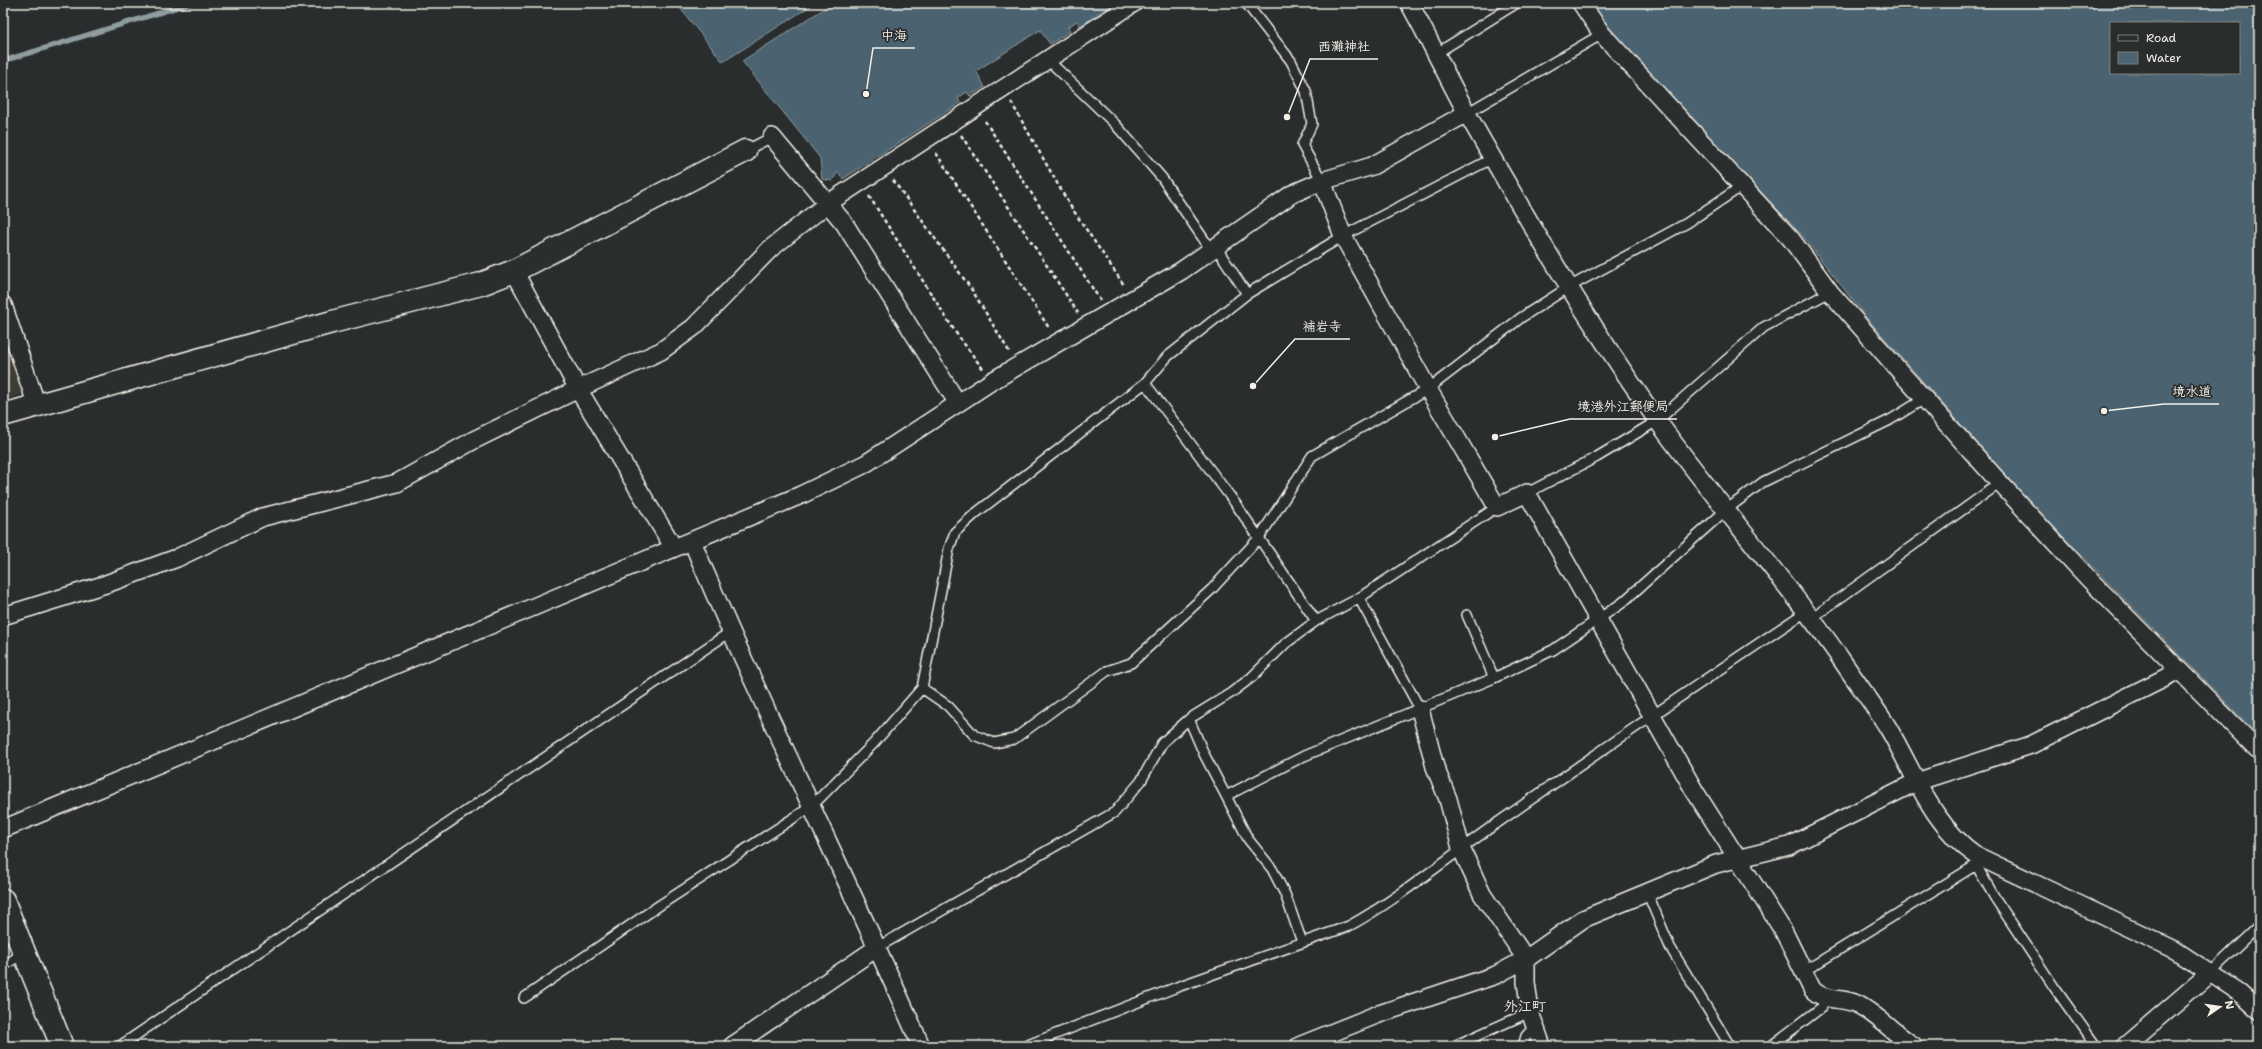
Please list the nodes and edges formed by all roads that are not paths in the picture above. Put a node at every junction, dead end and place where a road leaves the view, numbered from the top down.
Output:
1 (1134, 3) edge
2 (1246, 3) edge
3 (1409, 3) edge
4 (1517, 3) edge
5 (1581, 3) edge
6 (1602, 34) junction
7 (1437, 53) junction
8 (1048, 60) junction
9 (1467, 113) junction
10 (772, 137) joint
11 (745, 151) joint
12 (1493, 158) junction
13 (1322, 181) junction
14 (1742, 186) junction
15 (827, 204) junction
16 (1343, 236) junction
17 (1214, 248) junction
18 (514, 271) junction
19 (1569, 287) junction
20 (1830, 292) junction
21 (1247, 294) junction
22 (3, 305) edge
23 (1145, 383) junction
24 (578, 389) junction
25 (1428, 389) junction
26 (1924, 399) junction
27 (957, 402) junction
28 (37, 406) junction
29 (3, 415) edge
30 (1657, 420) junction
31 (2000, 483) junction
32 (1527, 493) junction
33 (1497, 507) junction
34 (1726, 510) junction
35 (1259, 538) junction
36 (692, 541) junction
37 (674, 548) junction
38 (1359, 598) junction
39 (1467, 614) dead end
40 (1809, 614) junction
41 (3, 616) edge
42 (1598, 619) junction
43 (1316, 621) junction
44 (730, 632) junction
45 (2179, 671) junction
46 (1494, 678) junction
47 (922, 688) junction
48 (1420, 709) junction
49 (1652, 715) junction
50 (1189, 719) junction
51 (2259, 751) edge
52 (1916, 782) junction
53 (1226, 796) junction
54 (812, 806) junction
55 (3, 829) edge
56 (1461, 848) junction
57 (1736, 859) junction
58 (1976, 861) junction
59 (1647, 892) junction
60 (3, 900) edge
61 (2259, 926) edge
62 (1302, 942) junction
63 (878, 947) junction
64 (24, 952) junction
65 (1526, 959) junction
66 (3, 966) edge
67 (1803, 972) junction
68 (2210, 973) junction
69 (524, 998) dead end
70 (1824, 998) junction
71 (2259, 1010) edge
72 (1532, 1020) junction
73 (62, 1046) edge
74 (120, 1046) edge
75 (732, 1046) edge
76 (921, 1046) edge
77 (1025, 1046) edge
78 (1299, 1046) edge
79 (1454, 1046) edge
80 (1523, 1046) edge
81 (1542, 1046) edge
82 (1730, 1046) edge
83 (1771, 1046) edge
84 (1914, 1046) edge
85 (2096, 1046) edge
86 (2125, 1046) edge

1 - 8 street
2 - 13 lane
3 - 7 street
4 - 7 lane
5 - 6 street
6 - 9 lane
6 - 14 street
7 - 9 street
8 - 15 street
8 - 17 lane
9 - 12 street
9 - 13 street
10 - 11 lane
10 - 15 street
11 - 18 street
12 - 16 lane
12 - 19 street
13 - 16 street
13 - 17 street
14 - 19 lane
14 - 20 street
15 - 24 street
15 - 27 street
16 - 21 lane
16 - 25 street
17 - 21 lane
17 - 27 street
18 - 24 street
18 - 28 street
19 - 25 lane
19 - 30 street
20 - 26 street
20 - 30 lane
21 - 23 lane
22 - 28 street
23 - 35 lane
23 - 47 lane
24 - 37 street
24 - 41 street
25 - 33 street
25 - 35 lane
26 - 31 street
26 - 34 lane
27 - 36 street
28 - 29 street
30 - 32 lane
30 - 34 street
31 - 40 lane
31 - 45 street
32 - 33 street
32 - 42 street
33 - 38 lane
34 - 40 street
34 - 42 lane
35 - 43 lane
35 - 47 lane
36 - 37 street
36 - 44 street
37 - 55 street
38 - 43 lane
38 - 48 lane
39 - 46 lane
40 - 49 lane
40 - 52 street
42 - 46 lane
42 - 49 street
43 - 50 lane
44 - 54 street
44 - 74 lane
45 - 51 street
45 - 52 street
46 - 48 lane
47 - 54 lane
48 - 53 lane
48 - 56 street
49 - 56 lane
49 - 57 street
50 - 53 lane
50 - 63 lane
52 - 57 street
52 - 58 street
53 - 62 lane
54 - 63 street
54 - 69 lane
56 - 62 lane
56 - 65 street
57 - 59 street
57 - 67 street
58 - 67 lane
58 - 68 street
58 - 85 lane
59 - 65 street
59 - 82 lane
60 - 64 street
61 - 68 lane
62 - 77 lane
63 - 75 street
63 - 76 street
64 - 66 lane
64 - 73 street
65 - 72 street
65 - 78 street
67 - 70 street
68 - 71 street
68 - 86 street
70 - 83 lane
70 - 84 street
72 - 79 lane
72 - 80 lane
72 - 81 street

